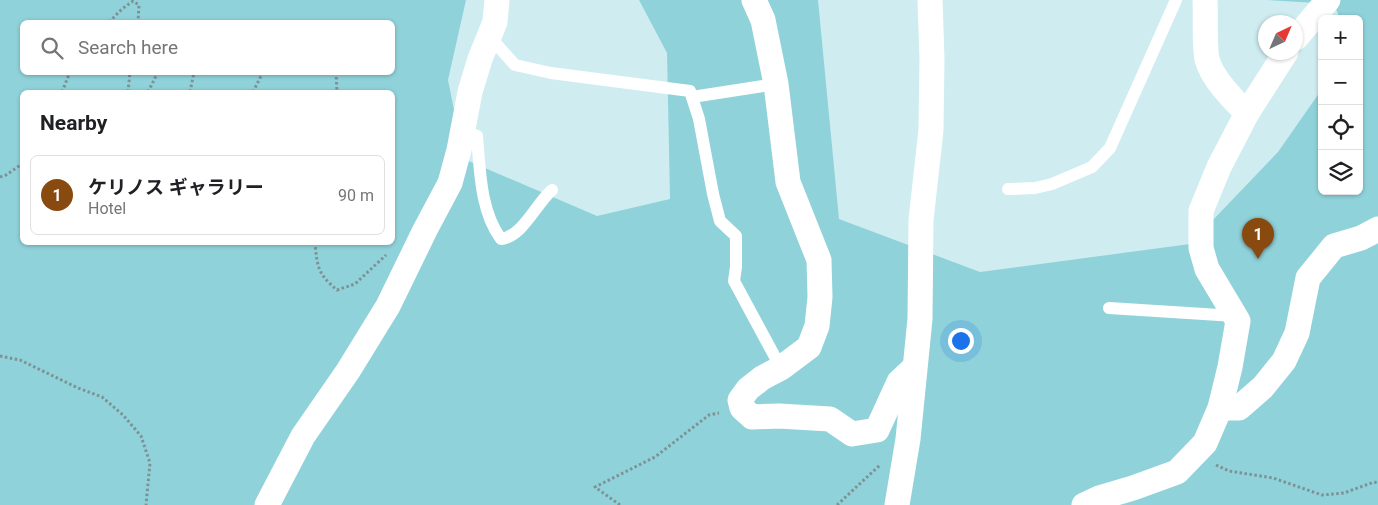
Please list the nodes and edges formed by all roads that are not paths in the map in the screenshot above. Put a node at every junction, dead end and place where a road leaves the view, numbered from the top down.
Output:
1 (497, 0) edge
2 (754, 0) edge
3 (930, 0) edge
4 (1176, 0) edge
5 (1205, 0) edge
6 (1328, 0) edge
7 (1303, 30) edge
8 (489, 36) junction
9 (1281, 60) edge
10 (776, 84) junction
11 (692, 97) junction
12 (1247, 113) junction
13 (463, 131) junction
14 (1008, 189) dead end
15 (552, 190) dead end
16 (1378, 229) edge
17 (1109, 308) dead end
18 (1235, 316) junction
19 (781, 368) junction
20 (914, 368) junction
21 (1220, 408) junction
22 (267, 505) edge
23 (897, 505) edge
24 (1084, 505) edge

1 - 8 street
2 - 10 street
3 - 20 street
4 - 14 lane
5 - 12 street
6 - 7 street
8 - 11 lane
8 - 13 street
9 - 12 street
10 - 11 lane
10 - 19 street
11 - 19 lane
12 - 18 street
13 - 15 lane
13 - 22 street
16 - 21 street
17 - 18 lane
18 - 21 street
19 - 20 street
20 - 23 street
21 - 24 street

